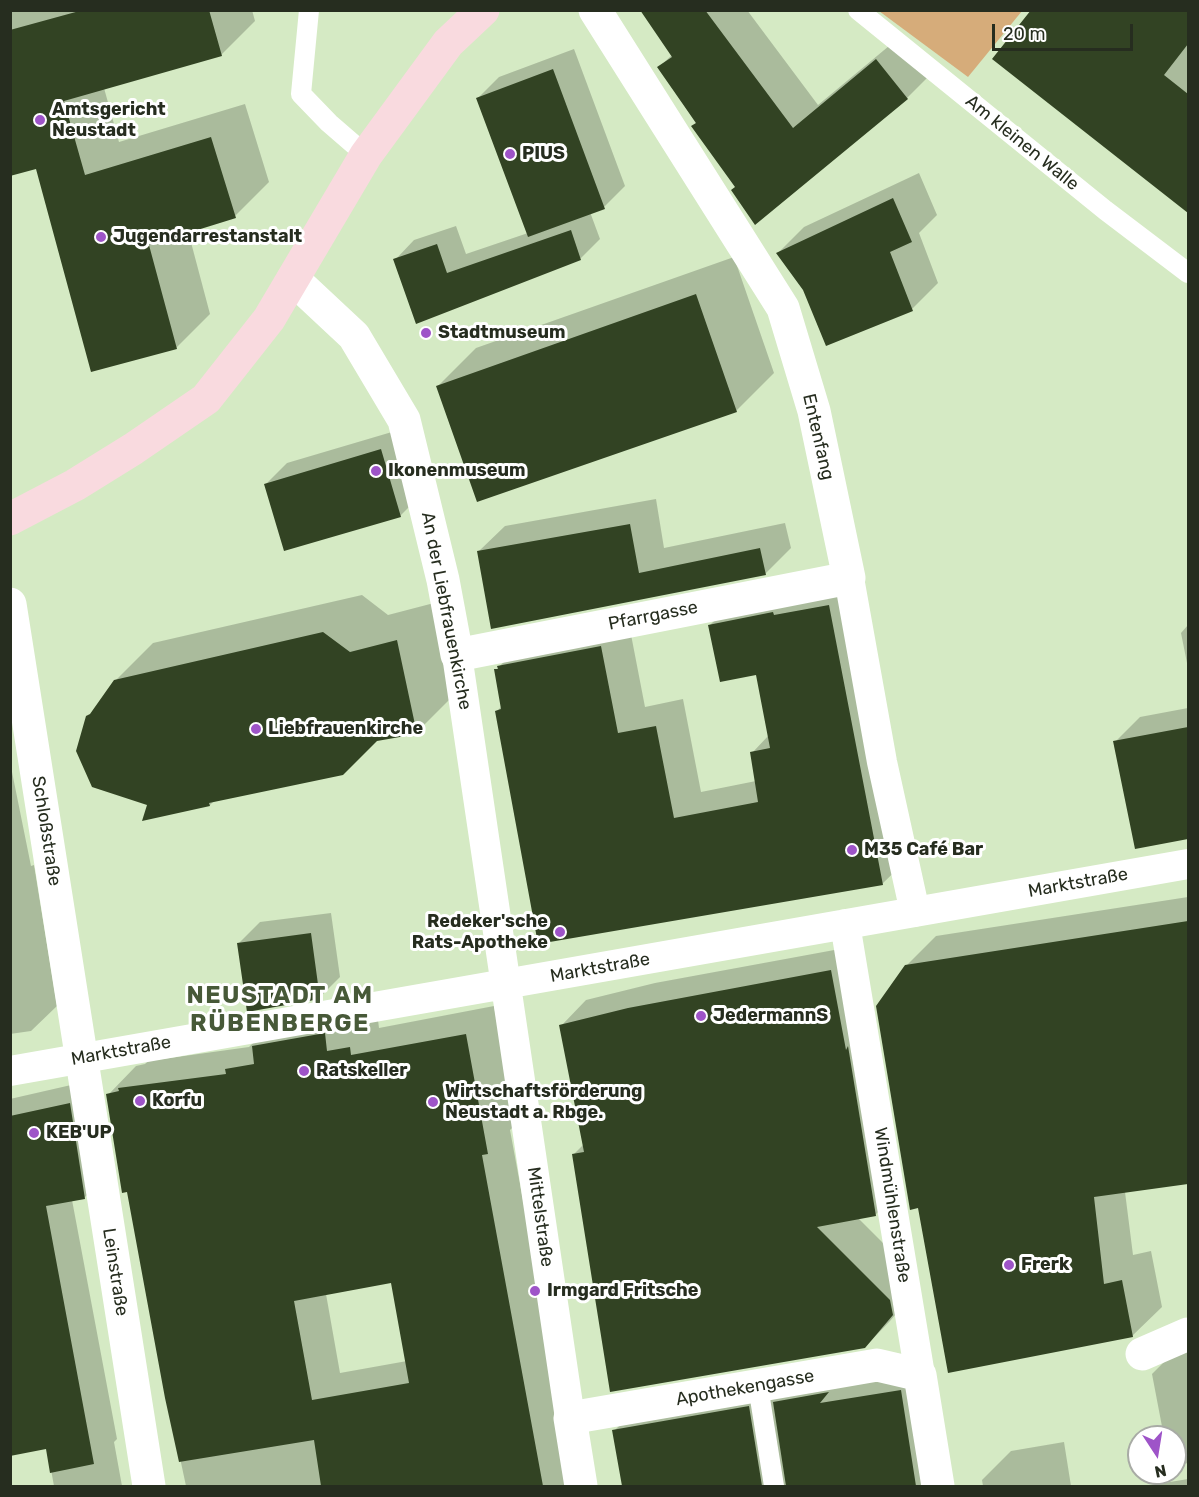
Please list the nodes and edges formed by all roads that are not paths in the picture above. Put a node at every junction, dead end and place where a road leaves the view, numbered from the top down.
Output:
1 (309, 10) edge
2 (483, 10) edge
3 (595, 10) edge
4 (858, 10) edge
5 (366, 155) junction
6 (1188, 273) edge
7 (293, 279) junction
8 (10, 519) edge
9 (849, 578) junction
10 (10, 604) edge
11 (457, 655) junction
12 (1188, 864) edge
13 (915, 912) junction
14 (845, 924) junction
15 (506, 984) junction
16 (82, 1058) junction
17 (10, 1071) edge
18 (1188, 1334) edge
19 (1142, 1354) dead end
20 (920, 1375) junction
21 (758, 1386) junction
22 (570, 1418) junction
23 (149, 1486) edge
24 (581, 1486) edge
25 (774, 1486) edge
26 (938, 1486) edge

1 - 5 lane
2 - 5 main road
3 - 9 street, Entenfang
4 - 6 lane, Am kleinen Walle
5 - 7 main road
7 - 8 main road
7 - 11 street, An der Liebfrauenkirche
9 - 11 street, Pfarrgasse
9 - 13 street, Entenfang
10 - 16 street, Schloßstraße
11 - 15 street, An der Liebfrauenkirche
12 - 13 street, Marktstraße
13 - 14 street, Marktstraße
14 - 15 street, Marktstraße
14 - 20 street, Windmühlenstraße
15 - 16 street, Marktstraße
15 - 22 street, Mittelstraße
16 - 17 street, Marktstraße
16 - 23 street, Leinstraße
18 - 19 street
20 - 21 street, Apothekengasse
20 - 26 street, Windmühlenstraße
21 - 22 street, Apothekengasse
21 - 25 lane
22 - 24 street, Mittelstraße

